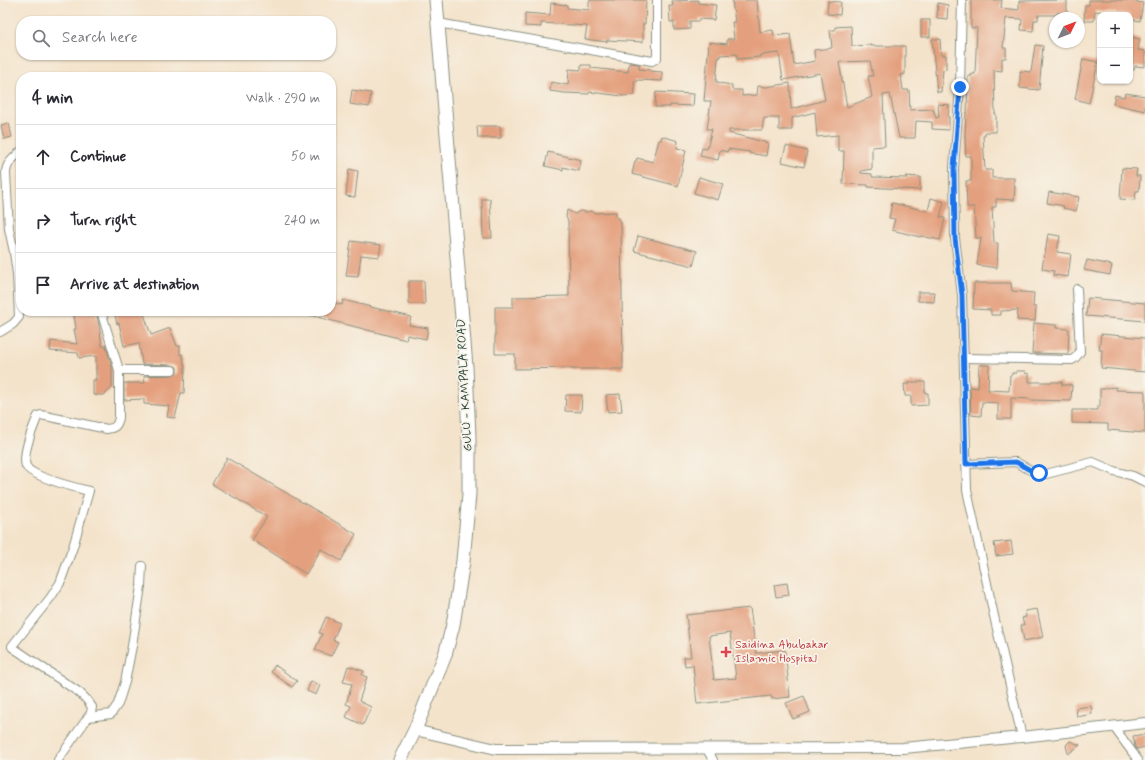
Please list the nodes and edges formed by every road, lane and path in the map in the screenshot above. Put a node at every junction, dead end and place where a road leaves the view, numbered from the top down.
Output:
1 (436, 0) edge
2 (657, 0) edge
3 (962, 0) edge
4 (438, 23) junction
5 (16, 156) edge
6 (16, 270) edge
7 (1077, 290) dead end
8 (19, 316) edge
9 (103, 316) edge
10 (0, 332) edge
11 (964, 358) junction
12 (119, 370) junction
13 (172, 370) dead end
14 (966, 464) junction
15 (1145, 482) edge
16 (142, 566) dead end
17 (88, 717) junction
18 (1145, 723) edge
19 (1113, 726) junction
20 (415, 730) junction
21 (1022, 737) junction
22 (707, 749) junction
23 (58, 760) edge
24 (400, 760) edge
25 (713, 760) edge
26 (1138, 760) edge

1 - 4 main road, GULU - KAMPALA ROAD
2 - 4 street
3 - 11 street
4 - 20 main road, GULU - KAMPALA ROAD
5 - 6 street
7 - 11 street
8 - 10 street
9 - 12 street
11 - 14 street
12 - 13 street
12 - 17 street
14 - 15 street
14 - 21 street
16 - 17 street
17 - 23 street
18 - 19 street
19 - 21 street
19 - 26 street
20 - 22 street
20 - 24 main road, GULU - KAMPALA ROAD
21 - 22 street
22 - 25 street

